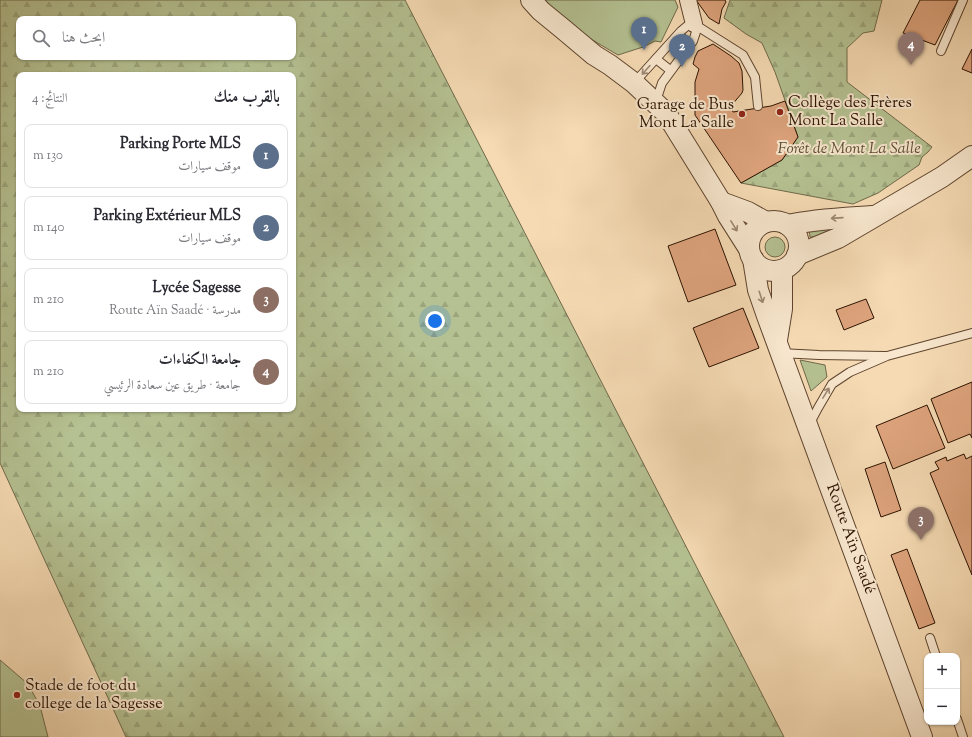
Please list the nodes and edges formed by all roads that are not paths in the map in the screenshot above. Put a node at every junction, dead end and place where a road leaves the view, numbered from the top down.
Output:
1 (531, 0) edge
2 (688, 0) edge
3 (963, 0) edge
4 (694, 24) junction
5 (941, 51) dead end
6 (656, 59) junction
7 (670, 70) junction
8 (634, 83) junction
9 (655, 103) junction
10 (758, 106) dead end
11 (972, 156) edge
12 (721, 202) junction
13 (876, 216) junction
14 (766, 222) junction
15 (788, 225) junction
16 (751, 254) junction
17 (798, 255) junction
18 (782, 270) junction
19 (972, 333) edge
20 (778, 347) junction
21 (887, 356) junction
22 (808, 427) junction
23 (930, 638) dead end
24 (935, 653) edge
25 (959, 725) edge
26 (922, 737) edge
27 (963, 737) edge

1 - 8 street
2 - 4 street
3 - 5 lane
4 - 6 lane
4 - 7 lane
4 - 10 lane
6 - 7 lane
6 -> 8 lane
7 - 9 lane
8 - 9 street
9 - 12 street
11 - 13 street
12 - 14 street
12 -> 16 street
13 -> 15 street
13 - 17 street
14 - 15 street
14 - 16 street
15 - 17 street
16 - 18 street
16 -> 20 street, Route Aïn Saadé
17 - 18 street
18 - 20 street
19 - 21 lane
20 - 21 lane
20 - 22 street, Route Aïn Saadé
22 -> 21 lane
22 - 26 street, Route Aïn Saadé
23 - 24 lane
25 - 27 lane

